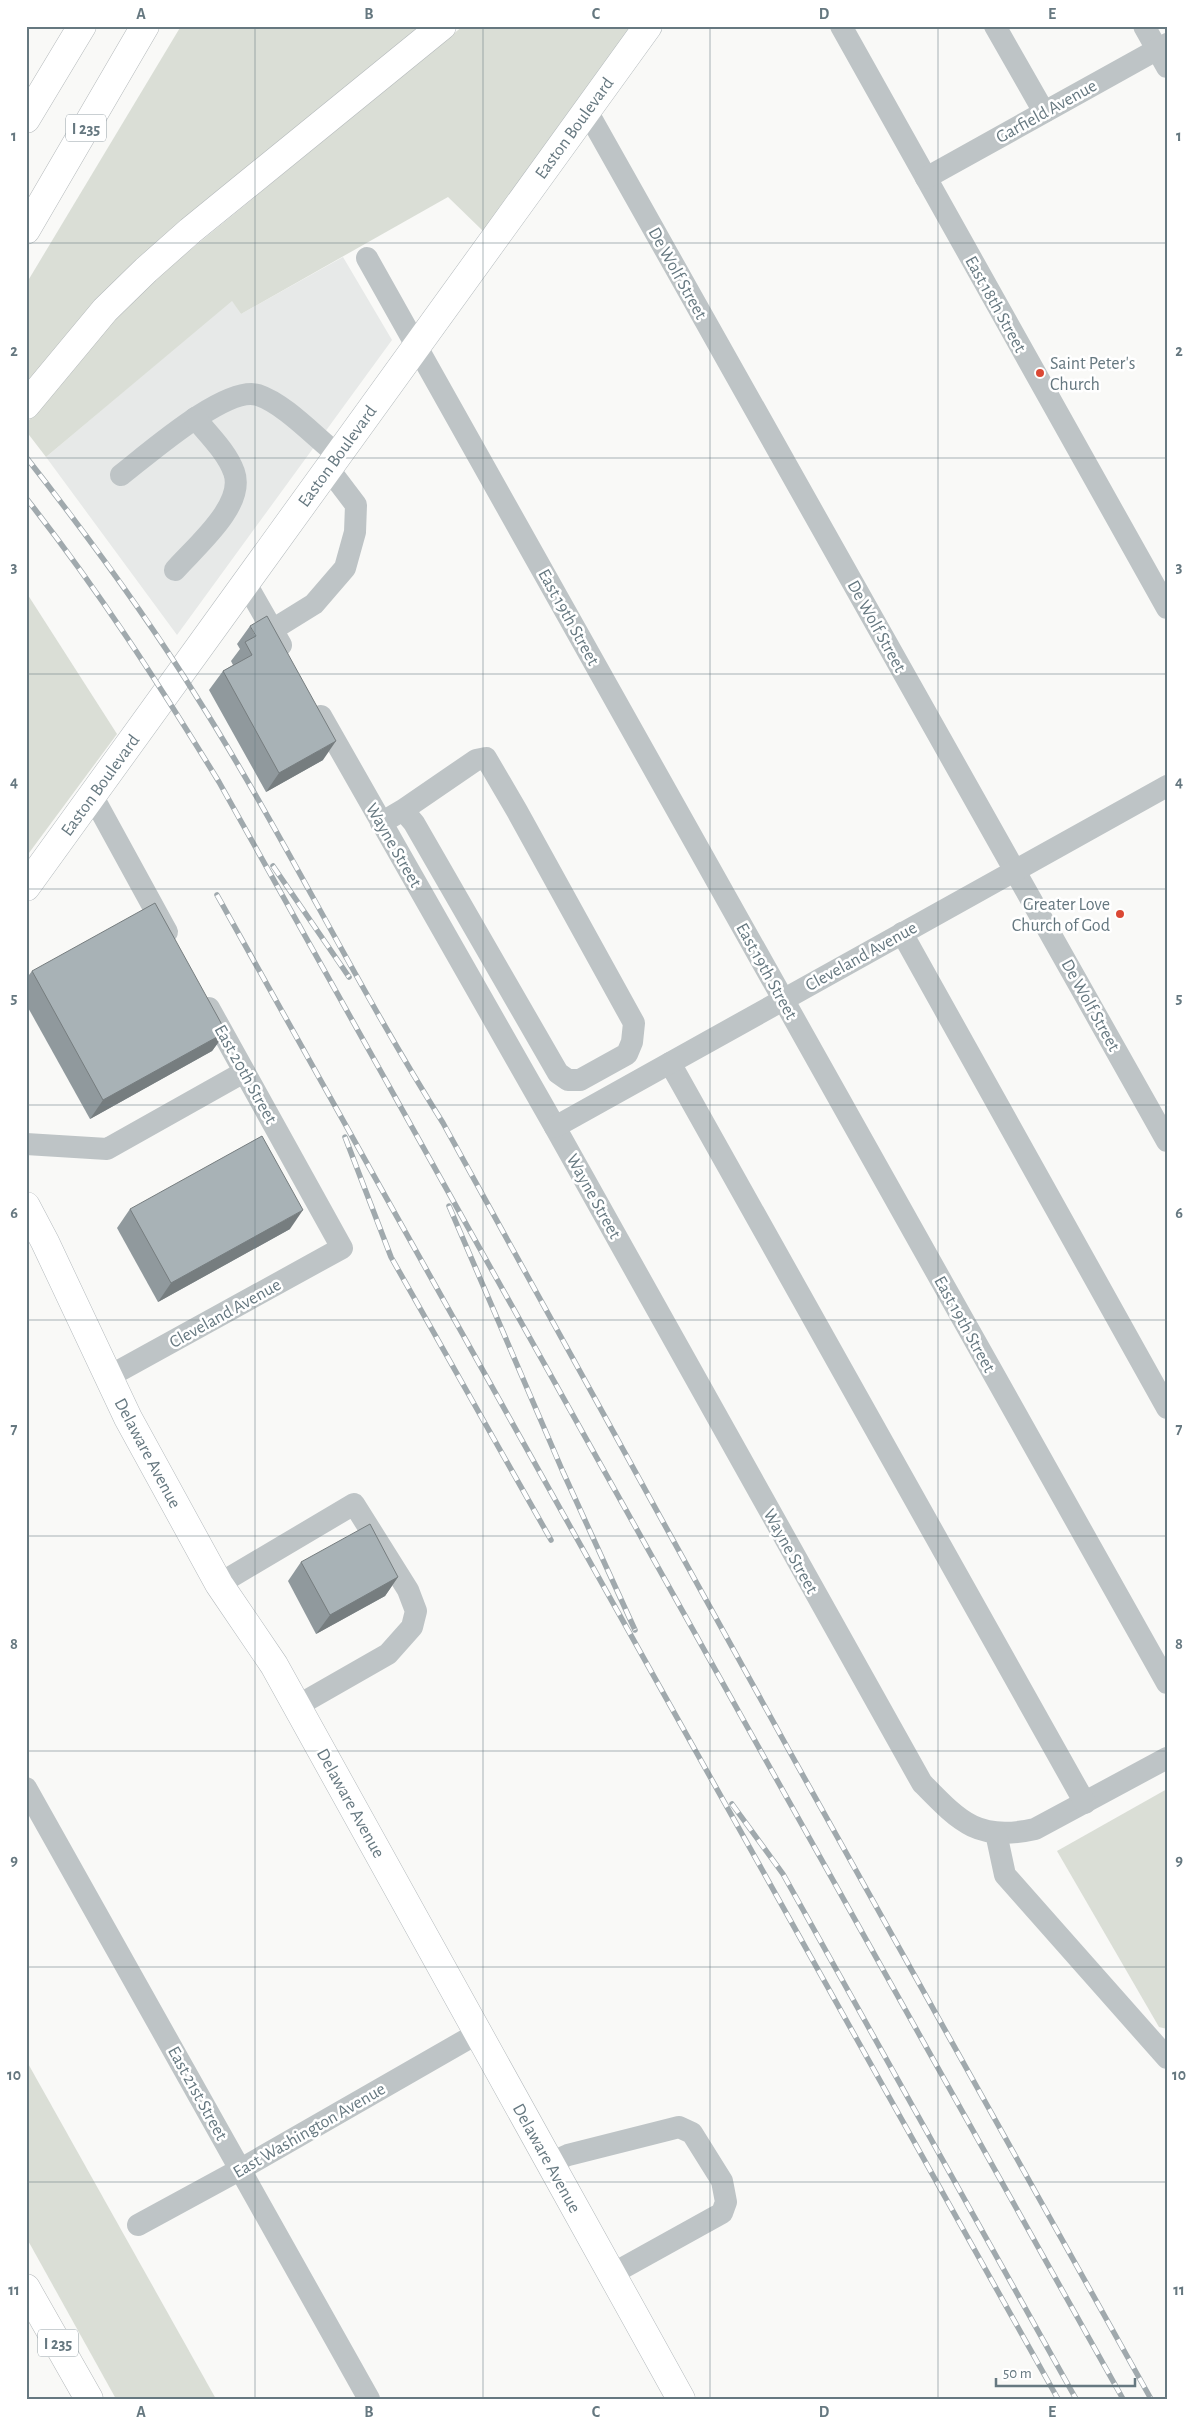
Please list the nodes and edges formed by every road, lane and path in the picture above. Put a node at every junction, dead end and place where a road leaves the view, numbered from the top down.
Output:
1 (82, 26) edge
2 (145, 26) edge
3 (442, 26) edge
4 (648, 26) edge
5 (841, 26) edge
6 (995, 26) edge
7 (1144, 26) edge
8 (1163, 54) edge
9 (587, 111) junction
10 (1044, 112) junction
11 (26, 118) edge
12 (926, 178) junction
13 (26, 230) edge
14 (367, 258) dead end
15 (416, 346) junction
16 (26, 404) edge
17 (195, 418) junction
18 (333, 462) junction
19 (121, 475) dead end
20 (175, 570) dead end
21 (245, 582) junction
22 (1167, 608) edge
23 (272, 630) junction
24 (291, 663) edge
25 (310, 697) edge
26 (1167, 786) edge
27 (92, 795) junction
28 (403, 810) junction
29 (381, 823) junction
30 (1016, 870) junction
31 (26, 887) edge
32 (902, 933) junction
33 (178, 950) edge
34 (201, 994) edge
35 (783, 1000) junction
36 (670, 1063) junction
37 (244, 1072) junction
38 (556, 1127) junction
39 (1167, 1142) edge
40 (26, 1144) edge
41 (26, 1206) edge
42 (342, 1248) joint
43 (108, 1377) junction
44 (1167, 1408) edge
45 (219, 1584) junction
46 (1167, 1684) edge
47 (297, 1706) junction
48 (1167, 1758) edge
49 (26, 1788) edge
50 (1085, 1803) junction
51 (996, 1833) junction
52 (478, 2033) junction
53 (1167, 2058) edge
54 (550, 2163) junction
55 (241, 2169) junction
56 (138, 2225) dead end
57 (612, 2274) junction
58 (26, 2288) edge
59 (89, 2399) edge
60 (370, 2399) edge
61 (681, 2399) edge

1 - 11 main road
2 - 13 main road, I 235
3 - 16 main road
4 - 9 main road, Easton Boulevard
5 - 12 street, East 18th Street
6 - 10 street
7 - 8 street
8 - 10 street, Garfield Avenue
9 - 15 main road, Easton Boulevard
9 - 30 street, De Wolf Street
10 - 12 street, Garfield Avenue
12 - 22 street, East 18th Street
14 - 15 street, East 19th Street
15 - 18 main road, Easton Boulevard
15 - 35 street, East 19th Street
17 - 18 street
17 - 19 street
17 - 20 street
18 - 21 main road, Easton Boulevard
18 - 23 street
21 - 23 street
21 - 27 main road, Easton Boulevard
23 - 24 street
25 - 29 street, Wayne Street
26 - 30 street, Cleveland Avenue
27 - 31 main road, Easton Boulevard
27 - 33 street
28 - 28 street
28 - 29 street
29 - 38 street, Wayne Street
30 - 32 street, Cleveland Avenue
30 - 39 street, De Wolf Street
32 - 35 street, Cleveland Avenue
32 - 44 street
34 - 37 street, East 20th Street
35 - 36 street, Cleveland Avenue
35 - 46 street, East 19th Street
36 - 38 street, Cleveland Avenue
36 - 50 street
37 - 40 street
37 - 42 street, East 20th Street
38 - 51 street, Wayne Street
41 - 43 main road, Delaware Avenue
42 - 43 street, Cleveland Avenue
43 - 45 main road, Delaware Avenue
45 - 47 main road, Delaware Avenue
45 - 47 street
47 - 52 main road, Delaware Avenue
48 - 50 street
49 - 55 street, East 21st Street
50 - 51 street
51 - 53 street
52 - 54 main road, Delaware Avenue
52 - 55 street, East Washington Avenue
54 - 57 main road, Delaware Avenue
54 - 57 street
55 - 56 street, East Washington Avenue
55 - 60 street, East 21st Street
57 - 61 main road, Delaware Avenue
58 - 59 main road, I 235

